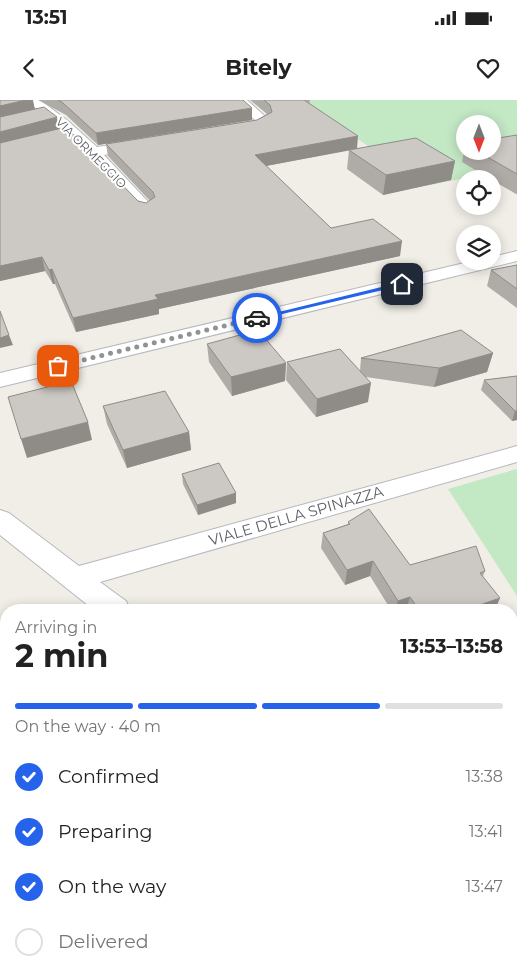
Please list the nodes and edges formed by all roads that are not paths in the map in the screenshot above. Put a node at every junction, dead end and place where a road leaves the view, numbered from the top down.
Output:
1 (32, 100) edge
2 (239, 100) edge
3 (51, 112) junction
4 (34, 116) edge
5 (71, 132) junction
6 (218, 132) edge
7 (53, 137) edge
8 (161, 141) edge
9 (94, 152) junction
10 (146, 210) edge
11 (517, 256) edge
12 (0, 380) edge
13 (517, 454) edge
14 (0, 520) edge
15 (75, 578) junction
16 (108, 604) edge

1 - 3 street, VIA ORMEGGIO
2 - 6 street
3 - 4 street
3 - 5 street, VIA ORMEGGIO
5 - 7 street
5 - 9 street, VIA ORMEGGIO
8 - 9 street
9 - 10 street, VIA ORMEGGIO
11 - 12 street
13 - 15 street, VIALE DELLA SPINAZZA
14 - 15 street
15 - 16 street

